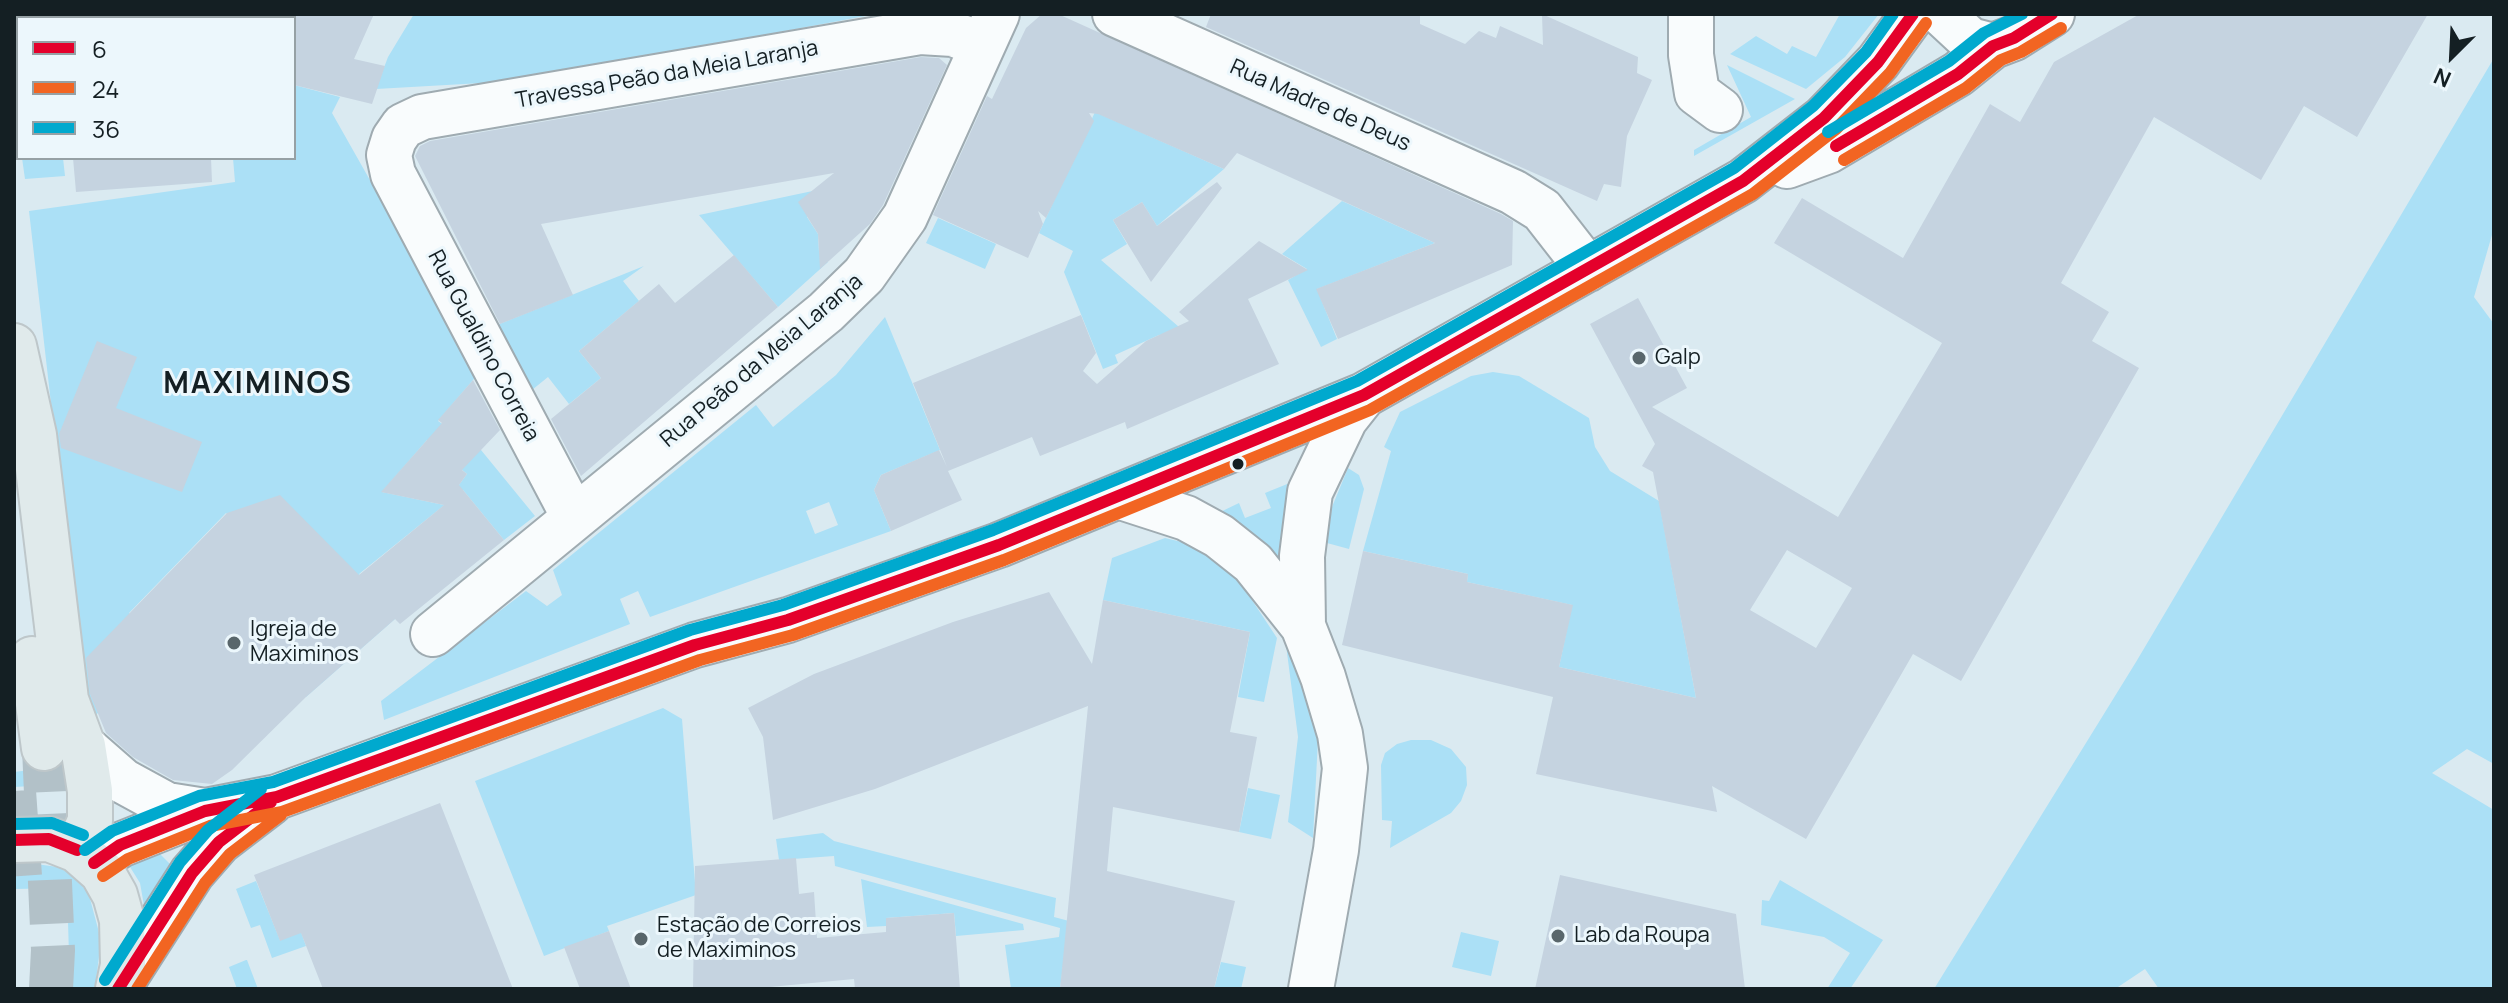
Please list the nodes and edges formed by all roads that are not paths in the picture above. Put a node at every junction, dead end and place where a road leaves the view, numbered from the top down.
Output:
1 (1115, 14) edge
2 (1691, 14) edge
3 (1913, 14) edge
4 (1942, 14) edge
5 (2046, 16) edge
6 (990, 30) edge
7 (1993, 46) junction
8 (1720, 110) dead end
9 (393, 174) joint
10 (1743, 181) junction
11 (1588, 269) junction
12 (1498, 317) junction
13 (14, 346) edge
14 (1364, 395) junction
15 (14, 488) edge
16 (1121, 497) junction
17 (574, 517) junction
18 (1303, 626) junction
19 (433, 634) dead end
20 (695, 645) junction
21 (63, 747) junction
22 (277, 797) junction
23 (205, 811) junction
24 (14, 840) edge
25 (85, 857) junction
26 (118, 988) edge
27 (1311, 989) edge

1 - 11 street, Rua Madre de Deus
2 - 8 street
3 - 10 street
4 - 7 street
5 - 7 street
6 - 9 street, Travessa Peão da Meia Laranja
6 - 17 street, Rua Peão da Meia Laranja
7 - 10 street
9 - 17 street, Rua Gualdino Correia
10 - 11 street
11 - 12 street
12 - 14 street
12 - 20 street
13 - 21 main road
14 - 16 street
14 - 18 street
15 - 21 main road
16 - 18 street
16 - 20 street
17 - 19 street, Rua Peão da Meia Laranja
18 - 27 street
20 - 22 street
21 - 23 street
21 - 25 main road
22 - 23 street
22 - 26 street
23 - 25 street
24 - 25 main road
25 - 26 main road

